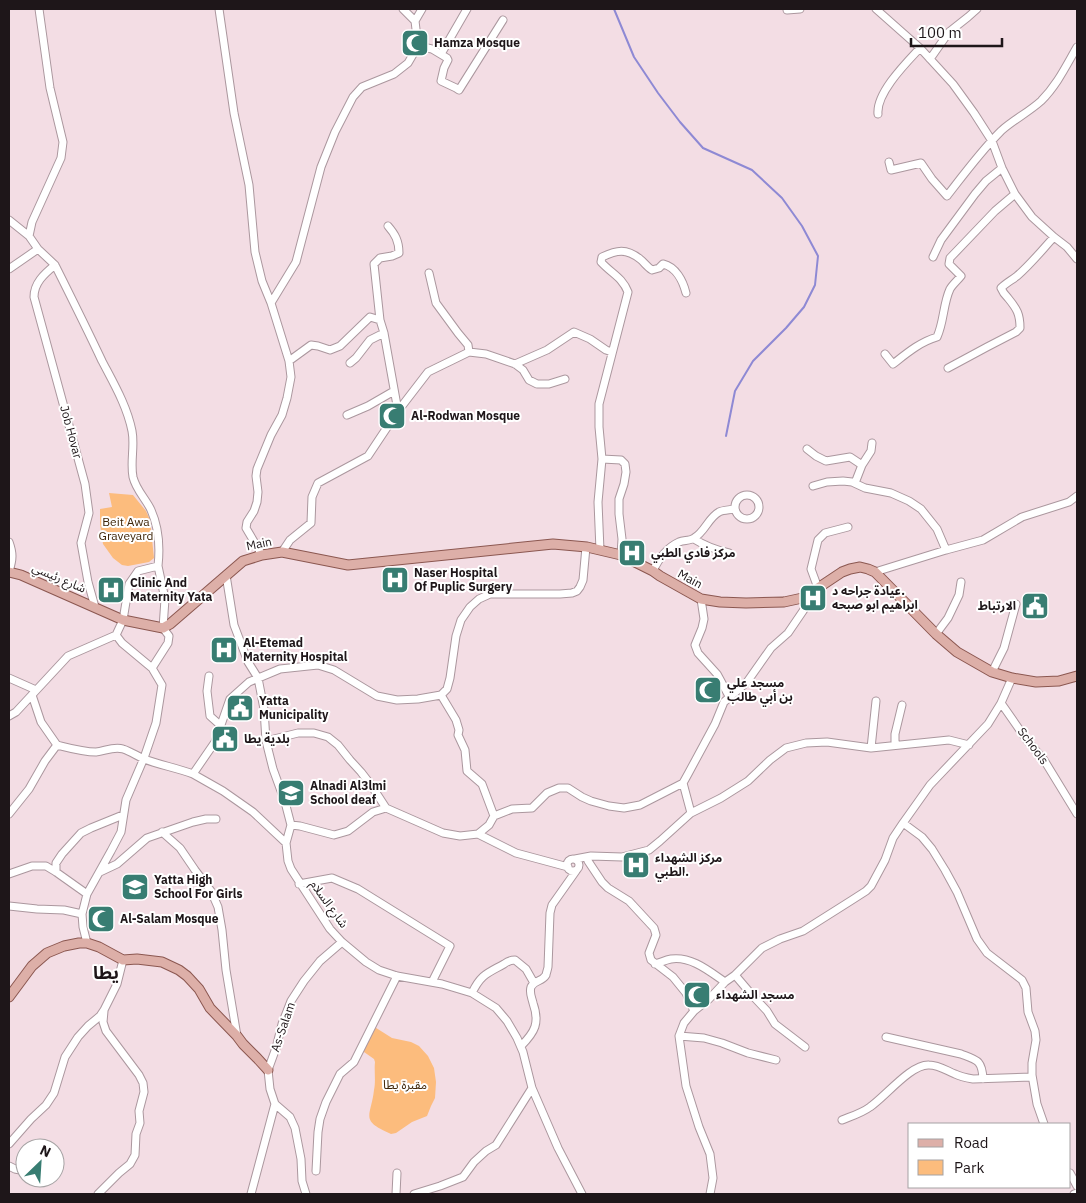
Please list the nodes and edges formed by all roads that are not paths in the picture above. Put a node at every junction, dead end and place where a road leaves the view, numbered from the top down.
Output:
1 (39, 9) edge
2 (219, 9) edge
3 (403, 9) edge
4 (422, 9) edge
5 (467, 9) edge
6 (800, 9) edge
7 (876, 9) edge
8 (977, 9) edge
9 (787, 10) edge
10 (503, 20) dead end
11 (415, 21) junction
12 (418, 46) junction
13 (1077, 47) edge
14 (920, 48) junction
15 (442, 54) junction
16 (930, 59) junction
17 (878, 114) dead end
18 (992, 141) junction
19 (889, 162) dead end
20 (1002, 168) junction
21 (1015, 194) junction
22 (9, 220) edge
23 (388, 226) dead end
24 (1054, 237) junction
25 (31, 239) junction
26 (38, 249) junction
27 (933, 257) dead end
28 (1077, 259) edge
29 (55, 266) junction
30 (9, 269) edge
31 (428, 273) dead end
32 (686, 293) dead end
33 (272, 303) junction
34 (380, 320) junction
35 (384, 333) junction
36 (469, 352) junction
37 (612, 352) junction
38 (885, 354) dead end
39 (289, 361) junction
40 (350, 363) dead end
41 (515, 364) junction
42 (948, 368) dead end
43 (565, 379) dead end
44 (394, 391) junction
45 (398, 411) junction
46 (347, 415) dead end
47 (872, 443) dead end
48 (807, 449) dead end
49 (602, 459) junction
50 (862, 465) junction
51 (855, 483) junction
52 (813, 486) dead end
53 (1077, 496) edge
54 (734, 509) dead end
55 (848, 527) dead end
56 (694, 538) junction
57 (9, 542) edge
58 (586, 547) junction
59 (600, 550) junction
60 (946, 550) junction
61 (282, 552) junction
62 (729, 553) dead end
63 (262, 555) junction
64 (621, 555) junction
65 (158, 566) junction
66 (653, 570) junction
67 (9, 572) edge
68 (875, 572) junction
69 (226, 575) junction
70 (961, 582) dead end
71 (818, 588) junction
72 (807, 598) junction
73 (701, 599) junction
74 (1016, 604) dead end
75 (95, 607) junction
76 (123, 620) junction
77 (162, 628) junction
78 (936, 634) junction
79 (116, 635) junction
80 (152, 668) junction
81 (992, 672) junction
82 (210, 676) dead end
83 (1077, 676) edge
84 (9, 678) edge
85 (258, 678) junction
86 (1012, 678) junction
87 (34, 692) junction
88 (441, 695) junction
89 (729, 696) junction
90 (876, 701) dead end
91 (1001, 702) junction
92 (902, 706) dead end
93 (9, 716) edge
94 (220, 726) junction
95 (266, 741) junction
96 (57, 745) junction
97 (895, 745) junction
98 (969, 745) junction
99 (871, 748) junction
100 (144, 758) junction
101 (193, 774) junction
102 (682, 783) junction
103 (386, 808) junction
104 (691, 812) junction
105 (9, 814) edge
106 (1077, 814) edge
107 (123, 815) junction
108 (494, 816) junction
109 (216, 819) dead end
110 (903, 823) junction
111 (291, 825) junction
112 (162, 832) junction
113 (478, 834) junction
114 (286, 843) junction
115 (608, 857) junction
116 (588, 862) junction
117 (573, 865) junction
118 (56, 872) junction
119 (100, 872) junction
120 (9, 874) edge
121 (299, 884) junction
122 (87, 894) junction
123 (9, 906) edge
124 (82, 914) junction
125 (342, 942) junction
126 (87, 943) junction
127 (123, 960) junction
128 (655, 964) junction
129 (735, 975) junction
130 (397, 976) junction
131 (432, 982) junction
132 (725, 982) junction
133 (534, 983) junction
134 (472, 992) junction
135 (9, 997) edge
136 (104, 1010) junction
137 (694, 1011) junction
138 (237, 1036) junction
139 (679, 1036) junction
140 (886, 1036) dead end
141 (521, 1046) junction
142 (805, 1048) dead end
143 (776, 1060) dead end
144 (268, 1070) junction
145 (1032, 1077) junction
146 (983, 1079) junction
147 (532, 1088) junction
148 (275, 1104) junction
149 (842, 1120) dead end
150 (1044, 1123) edge
151 (9, 1144) edge
152 (316, 1171) dead end
153 (397, 1173) dead end
154 (1071, 1175) edge
155 (1077, 1186) edge
156 (1077, 1193) edge
157 (98, 1194) edge
158 (251, 1194) edge
159 (306, 1194) edge
160 (396, 1194) edge
161 (414, 1194) edge
162 (582, 1194) edge
163 (710, 1194) edge
164 (1074, 1194) edge

1 - 25 street
2 - 33 street
3 - 11 street
4 - 11 street
5 - 15 street
6 - 9 street
7 - 14 street
8 - 16 street
10 - 15 street
11 - 12 street
12 - 15 street
12 - 33 street
13 - 18 street
14 - 16 street
14 - 17 street
16 - 18 street
18 - 19 street
18 - 20 street
20 - 21 street
20 - 27 street
21 - 24 street
21 - 38 street
22 - 25 street
23 - 34 street
24 - 28 street
24 - 42 street
25 - 26 street
26 - 29 street
26 - 30 street
29 - 65 street
29 - 75 street, Job Hovar
31 - 36 street
32 - 37 street
33 - 39 street
34 - 35 street
34 - 39 street
35 - 40 street
35 - 44 street
36 - 41 street
36 - 45 street
37 - 41 street
37 - 49 street
39 - 63 street
41 - 43 street
44 - 45 street
44 - 46 street
45 - 61 street
47 - 50 street
48 - 50 street
49 - 59 street
49 - 64 street
50 - 51 street
51 - 52 street
51 - 60 street
53 - 60 street
54 - 56 street
55 - 71 street
56 - 62 street
56 - 66 street
57 - 67 street
58 - 59 main road, Main
58 - 61 main road, Main
58 - 88 street
59 - 64 main road, Main
60 - 68 street
61 - 63 main road, Main
63 - 69 main road, Main
64 - 66 main road, Main
65 - 76 street
65 - 77 street
66 - 73 main road, Main
67 - 75 main road, شارع رئيسي
68 - 71 main road
68 - 78 main road
69 - 77 main road
69 - 85 street
70 - 78 street
71 - 72 main road
72 - 73 main road, Main
72 - 89 street
73 - 89 street
74 - 81 street
75 - 76 main road, شارع رئيسي
76 - 77 main road, شارع رئيسي
76 - 79 street
77 - 80 street
78 - 81 main road
79 - 80 street
79 - 87 street
80 - 100 street
81 - 86 main road
82 - 94 street
83 - 86 main road
84 - 87 street
85 - 88 street
85 - 94 street
85 - 95 street
86 - 91 street
87 - 93 street
87 - 96 street
88 - 108 street
89 - 102 street
90 - 99 street
91 - 98 street
91 - 106 street, Schools
92 - 97 street
94 - 101 street
95 - 103 street
95 - 111 street
96 - 100 street
96 - 105 street
97 - 98 street
97 - 99 street
98 - 110 street
99 - 104 street
100 - 101 street
100 - 107 street
101 - 114 street
102 - 104 street
102 - 108 street
103 - 111 street
103 - 113 street
104 - 115 street
107 - 118 street
107 - 119 street
108 - 113 street
109 - 112 street
110 - 129 street
110 - 145 street
111 - 114 street, شارع السلام
112 - 119 street
112 - 138 street
113 - 117 street
114 - 121 street, شارع السلام
115 - 116 street
115 - 117 street
116 - 117 street
116 - 128 street
117 - 133 street
118 - 120 street
118 - 122 street
119 - 122 street
121 - 125 street, شارع السلام
121 - 131 street
122 - 124 street
123 - 124 street
124 - 126 street
125 - 130 street, شارع السلام
125 - 144 street, As-Salam
126 - 127 main road
126 - 135 main road
127 - 136 street
127 - 138 main road
128 - 132 street
128 - 137 street
129 - 132 street
129 - 142 street
130 - 131 street, شارع السلام
130 - 152 street
131 - 134 street, شارع السلام
132 - 137 street
133 - 134 street
133 - 141 street
134 - 141 street, شارع السلام
136 - 151 street
136 - 157 street
137 - 139 street
138 - 144 main road
139 - 143 street
139 - 163 street
140 - 146 street
141 - 147 street, شارع السلام
144 - 148 street
145 - 146 street
145 - 150 street
146 - 149 street
147 - 161 street
147 - 162 street, شارع السلام
148 - 158 street
148 - 159 street
153 - 160 street
154 - 155 street
156 - 164 street

